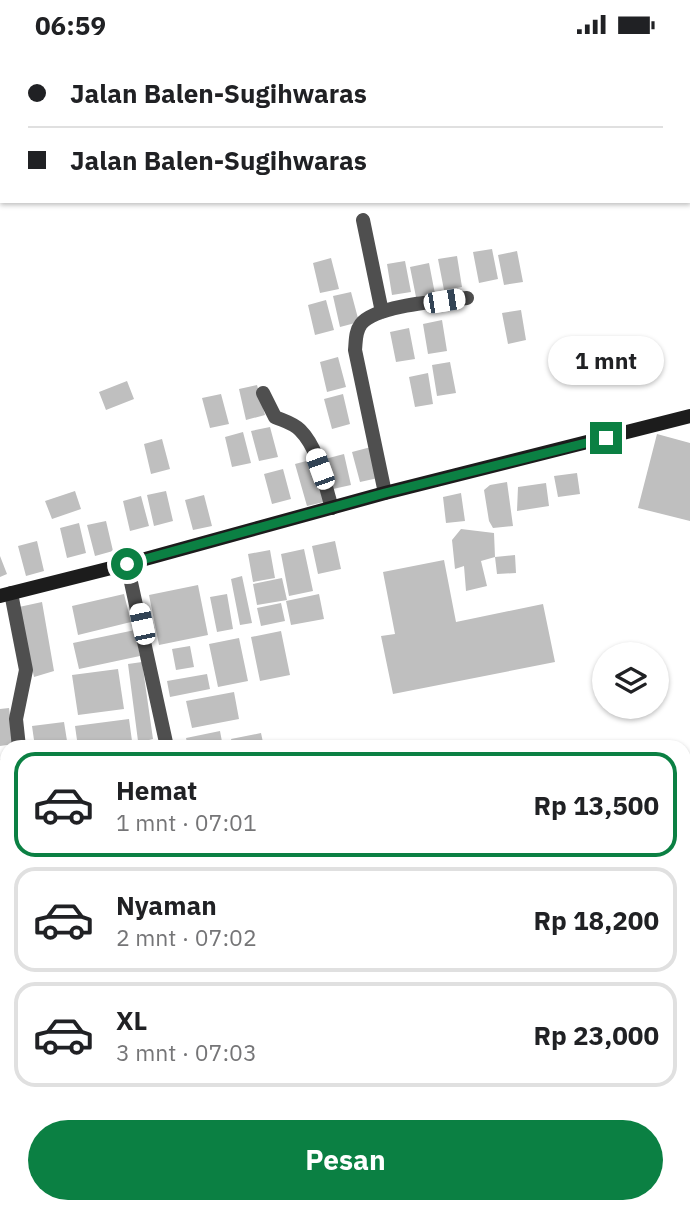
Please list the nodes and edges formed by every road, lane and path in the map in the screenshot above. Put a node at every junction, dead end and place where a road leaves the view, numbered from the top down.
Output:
1 (363, 220) dead end
2 (467, 297) dead end
3 (382, 312) junction
4 (263, 393) dead end
5 (690, 416) edge
6 (385, 493) junction
7 (332, 508) junction
8 (127, 564) junction
9 (6, 594) edge
10 (18, 740) edge
11 (165, 740) edge

1 - 3 street
2 - 3 street
3 - 6 street
4 - 7 street
5 - 6 street
6 - 7 street
7 - 8 street
8 - 9 street
8 - 11 street
9 - 10 street

